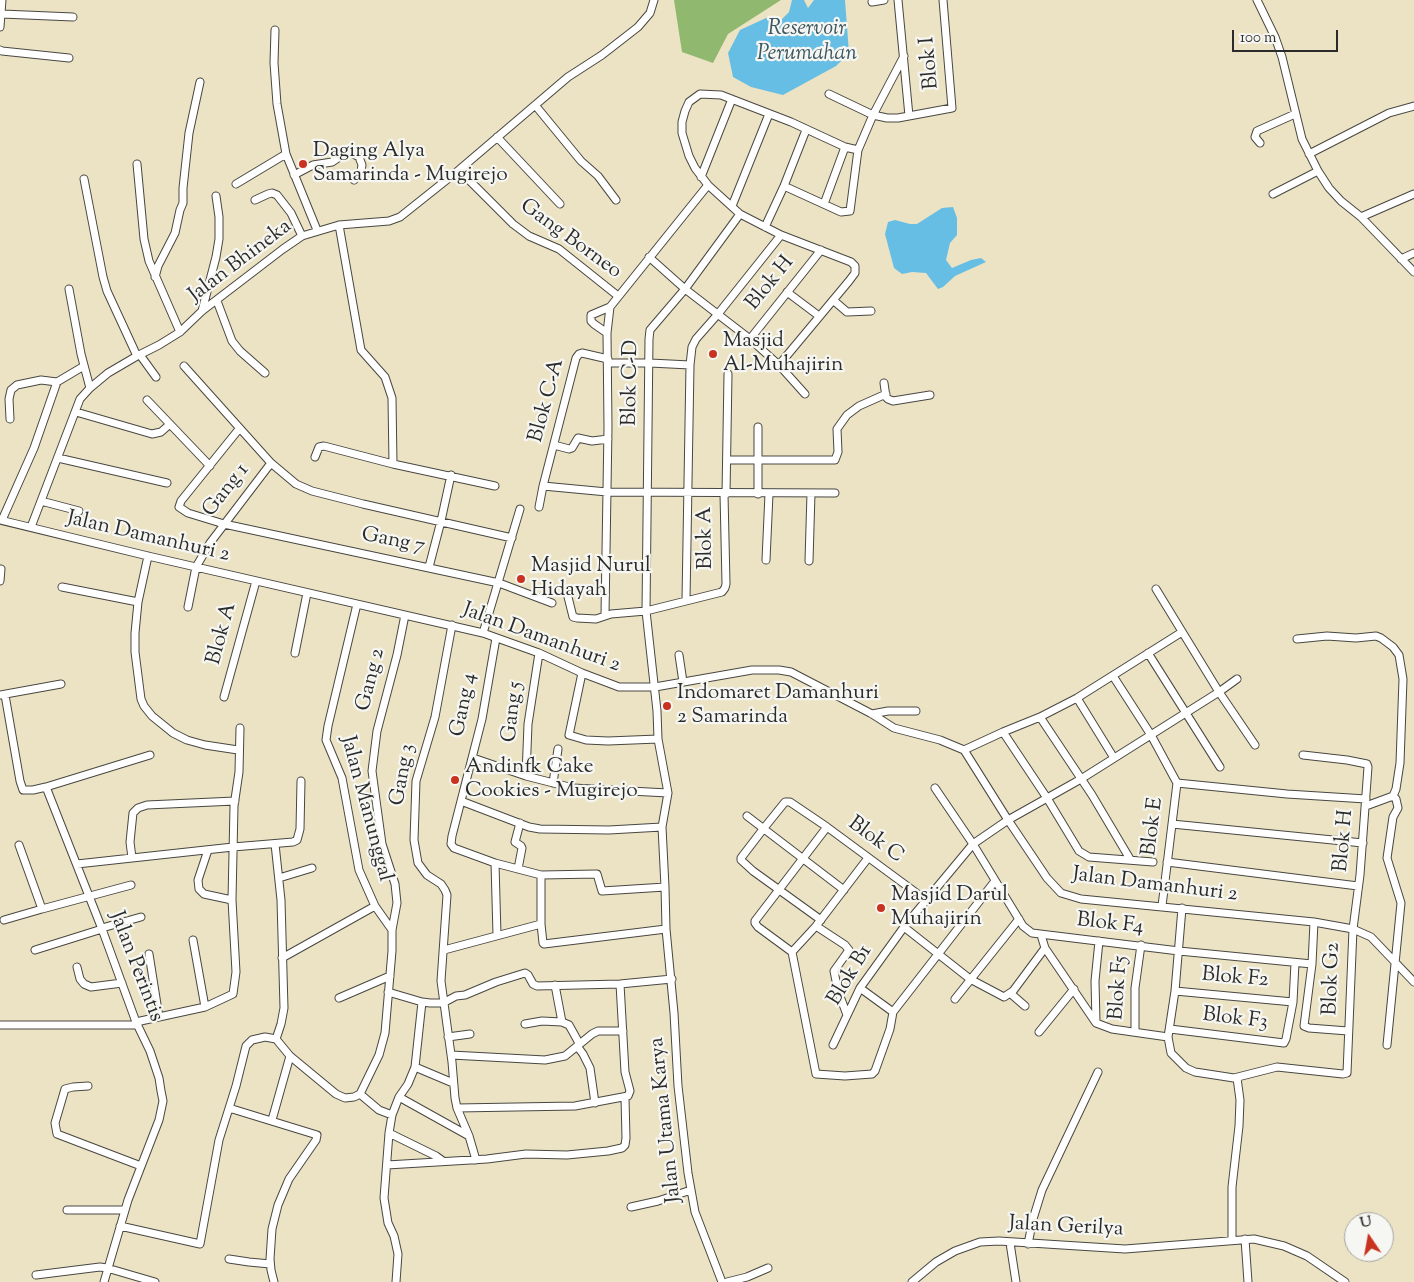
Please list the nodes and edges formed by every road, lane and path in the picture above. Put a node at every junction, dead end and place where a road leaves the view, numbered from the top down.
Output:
1 (2, 0) edge
2 (654, 0) edge
3 (884, 0) edge
4 (898, 0) edge
5 (942, 0) edge
6 (1257, 0) edge
7 (872, 2) dead end
8 (2, 14) junction
9 (73, 17) dead end
10 (0, 27) edge
11 (274, 30) dead end
12 (0, 50) edge
13 (904, 56) junction
14 (69, 58) dead end
15 (200, 82) dead end
16 (829, 94) dead end
17 (732, 99) junction
18 (535, 105) junction
19 (1414, 106) edge
20 (770, 114) junction
21 (1295, 114) junction
22 (873, 115) junction
23 (909, 116) junction
24 (806, 130) junction
25 (497, 137) junction
26 (1260, 143) dead end
27 (845, 147) junction
28 (858, 150) junction
29 (286, 154) junction
30 (1309, 154) junction
31 (137, 164) dead end
32 (459, 170) junction
33 (1318, 171) junction
34 (294, 175) junction
35 (701, 177) junction
36 (84, 179) dead end
37 (354, 180) dead end
38 (236, 184) dead end
39 (708, 185) junction
40 (784, 186) junction
41 (1273, 194) dead end
42 (1414, 194) edge
43 (216, 196) dead end
44 (255, 200) dead end
45 (616, 200) dead end
46 (560, 204) dead end
47 (824, 204) junction
48 (732, 206) junction
49 (740, 214) junction
50 (1361, 217) junction
51 (339, 225) junction
52 (765, 227) junction
53 (317, 230) junction
54 (780, 235) junction
55 (302, 236) junction
56 (821, 250) junction
57 (1414, 253) edge
58 (649, 256) junction
59 (1401, 259) junction
60 (1414, 272) edge
61 (155, 277) junction
62 (69, 289) dead end
63 (685, 289) junction
64 (787, 292) junction
65 (618, 296) junction
66 (834, 300) junction
67 (217, 301) junction
68 (610, 307) junction
69 (202, 311) junction
70 (871, 311) dead end
71 (718, 314) junction
72 (819, 316) junction
73 (180, 332) junction
74 (607, 333) junction
75 (750, 340) junction
76 (138, 355) junction
77 (608, 361) junction
78 (650, 363) junction
79 (84, 366) junction
80 (184, 366) dead end
81 (690, 366) junction
82 (779, 366) junction
83 (265, 374) dead end
84 (728, 374) dead end
85 (156, 378) dead end
86 (57, 382) junction
87 (884, 383) dead end
88 (90, 388) junction
89 (806, 394) dead end
90 (886, 394) junction
91 (930, 395) dead end
92 (147, 400) dead end
93 (76, 412) junction
94 (10, 419) dead end
95 (170, 424) junction
96 (758, 427) dead end
97 (239, 429) junction
98 (608, 439) junction
99 (554, 445) junction
100 (315, 457) dead end
101 (58, 458) junction
102 (727, 460) junction
103 (758, 460) junction
104 (271, 463) junction
105 (392, 464) junction
106 (210, 466) junction
107 (451, 475) junction
108 (167, 483) dead end
109 (495, 486) dead end
110 (543, 486) junction
111 (607, 492) junction
112 (648, 492) junction
113 (689, 492) junction
114 (811, 493) junction
115 (835, 493) dead end
116 (725, 494) junction
117 (758, 494) junction
118 (769, 494) junction
119 (41, 501) junction
120 (539, 507) dead end
121 (520, 509) dead end
122 (79, 511) dead end
123 (1, 520) edge
124 (441, 521) junction
125 (224, 524) junction
126 (31, 527) junction
127 (512, 538) junction
128 (148, 556) junction
129 (766, 560) dead end
130 (809, 561) dead end
131 (196, 567) junction
132 (429, 567) junction
133 (1, 569) edge
134 (0, 581) edge
135 (256, 581) junction
136 (499, 583) junction
137 (62, 587) dead end
138 (1156, 589) dead end
139 (308, 593) junction
140 (568, 597) dead end
141 (686, 600) junction
142 (138, 602) junction
143 (552, 603) dead end
144 (356, 604) junction
145 (188, 607) dead end
146 (646, 611) junction
147 (406, 615) junction
148 (605, 615) junction
149 (452, 625) junction
150 (1182, 632) junction
151 (483, 633) junction
152 (496, 638) junction
153 (1297, 639) dead end
154 (295, 652) dead end
155 (539, 653) junction
156 (1148, 653) junction
157 (679, 655) dead end
158 (582, 673) junction
159 (1113, 676) junction
160 (1237, 679) dead end
161 (683, 682) junction
162 (61, 684) dead end
163 (655, 686) junction
164 (1219, 692) junction
165 (3, 695) edge
166 (224, 697) dead end
167 (1077, 698) junction
168 (916, 711) dead end
169 (1186, 712) junction
170 (872, 714) junction
171 (1040, 717) junction
172 (240, 728) dead end
173 (1002, 732) junction
174 (1151, 735) junction
175 (658, 739) junction
176 (1255, 745) dead end
177 (558, 749) dead end
178 (238, 750) junction
179 (964, 750) junction
180 (1303, 754) dead end
181 (150, 755) dead end
182 (473, 758) junction
183 (1114, 758) junction
184 (1220, 767) dead end
185 (526, 776) junction
186 (1081, 779) junction
187 (301, 781) dead end
188 (553, 783) junction
189 (1177, 783) junction
190 (46, 787) junction
191 (935, 788) dead end
192 (668, 793) junction
193 (1393, 796) junction
194 (1046, 798) junction
195 (461, 801) junction
196 (234, 802) junction
197 (1366, 802) junction
198 (747, 816) dead end
199 (1008, 820) junction
200 (520, 823) junction
201 (1172, 824) junction
202 (662, 827) junction
203 (827, 827) junction
204 (764, 828) junction
205 (1363, 843) junction
206 (275, 844) junction
207 (973, 844) junction
208 (18, 845) dead end
209 (233, 847) junction
210 (208, 850) junction
211 (132, 858) junction
212 (803, 858) junction
213 (868, 858) junction
214 (1130, 860) junction
215 (1153, 862) dead end
216 (1168, 862) junction
217 (495, 863) junction
218 (77, 864) junction
219 (312, 868) dead end
220 (518, 869) junction
221 (541, 875) junction
222 (278, 878) junction
223 (995, 881) junction
224 (130, 885) dead end
225 (1358, 886) junction
226 (666, 887) junction
227 (780, 889) junction
228 (844, 890) junction
229 (89, 896) junction
230 (232, 900) junction
231 (926, 900) junction
232 (375, 906) junction
233 (1162, 906) junction
234 (1182, 908) junction
235 (42, 909) junction
236 (141, 917) dead end
237 (1019, 919) junction
238 (4, 920) dead end
239 (821, 920) junction
240 (1314, 922) junction
241 (541, 924) junction
242 (816, 926) junction
243 (904, 926) junction
244 (102, 928) junction
245 (666, 929) junction
246 (1352, 929) junction
247 (392, 930) junction
248 (1039, 934) junction
249 (497, 935) junction
250 (193, 940) dead end
251 (1099, 941) junction
252 (1141, 945) junction
253 (1045, 948) junction
254 (35, 950) dead end
255 (444, 950) junction
256 (1179, 951) junction
257 (792, 952) junction
258 (149, 954) dead end
259 (939, 954) junction
260 (282, 958) junction
261 (1395, 962) junction
262 (1295, 963) junction
263 (1312, 964) junction
264 (77, 967) dead end
265 (390, 976) junction
266 (672, 979) junction
267 (970, 979) junction
268 (122, 982) junction
269 (1414, 982) edge
270 (620, 984) junction
271 (555, 985) junction
272 (860, 988) junction
273 (1074, 989) junction
274 (1175, 991) junction
275 (388, 992) junction
276 (1010, 993) junction
277 (339, 998) dead end
278 (955, 999) dead end
279 (422, 1002) junction
280 (1293, 1002) junction
281 (443, 1003) junction
282 (1025, 1006) dead end
283 (205, 1007) junction
284 (893, 1012) junction
285 (847, 1015) junction
286 (159, 1017) junction
287 (562, 1022) junction
288 (1096, 1023) junction
289 (137, 1024) junction
290 (525, 1024) dead end
291 (0, 1025) edge
292 (623, 1031) junction
293 (1348, 1031) junction
294 (1039, 1032) dead end
295 (1135, 1032) junction
296 (1169, 1033) junction
297 (470, 1034) dead end
298 (448, 1037) junction
299 (276, 1039) junction
300 (578, 1045) junction
301 (833, 1045) dead end
302 (1387, 1045) dead end
303 (451, 1055) junction
304 (290, 1056) junction
305 (415, 1067) junction
306 (1098, 1072) dead end
307 (1237, 1078) junction
308 (454, 1083) junction
309 (88, 1086) dead end
310 (360, 1094) junction
311 (400, 1097) junction
312 (625, 1098) junction
313 (595, 1103) junction
314 (229, 1108) junction
315 (457, 1108) junction
316 (392, 1115) junction
317 (272, 1120) junction
318 (389, 1133) junction
319 (469, 1136) junction
320 (476, 1160) junction
321 (443, 1161) junction
322 (387, 1165) junction
323 (141, 1166) junction
324 (691, 1190) junction
325 (631, 1207) dead end
326 (67, 1210) dead end
327 (124, 1210) junction
328 (120, 1226) junction
329 (1245, 1239) junction
330 (1231, 1240) junction
331 (1010, 1243) junction
332 (1028, 1244) junction
333 (229, 1258) dead end
334 (270, 1264) junction
335 (107, 1268) junction
336 (768, 1268) dead end
337 (36, 1275) dead end
338 (104, 1282) edge
339 (155, 1282) edge
340 (274, 1282) edge
341 (396, 1282) edge
342 (722, 1282) edge
343 (727, 1282) edge
344 (912, 1282) edge
345 (1016, 1282) edge
346 (1248, 1282) edge
347 (1345, 1282) edge

1 - 8 street
2 - 18 street, Jalan Bhineka
3 - 7 street
4 - 13 street, Blok I
5 - 23 street, Blok I
6 - 21 street
8 - 9 street
8 - 10 street
11 - 29 street
12 - 14 street
13 - 22 street
13 - 23 street, Blok I
15 - 61 street
16 - 22 street
17 - 20 street
17 - 35 street
17 - 35 street
18 - 25 street, Jalan Bhineka
18 - 45 street
19 - 30 street
20 - 24 street
20 - 48 street
21 - 26 street
21 - 30 street
22 - 23 street, Blok I
22 - 28 street
24 - 27 street
24 - 40 street
25 - 32 street, Jalan Bhineka
25 - 46 street
27 - 28 street
27 - 47 street
28 - 47 street
29 - 34 street
29 - 38 street
30 - 33 street
31 - 61 street
32 - 51 street, Jalan Bhineka
32 - 65 street, Gang Borneo
33 - 41 street
33 - 50 street
34 - 37 street
34 - 53 street
35 - 39 street
36 - 76 street
39 - 48 street
39 - 58 street
40 - 47 street
40 - 52 street
42 - 50 street
43 - 69 street
44 - 55 street
48 - 49 street
49 - 52 street
49 - 63 street, Blok C-D
50 - 59 street
51 - 53 street, Jalan Bhineka
51 - 105 street
52 - 54 street
53 - 55 street, Jalan Bhineka
54 - 56 street
54 - 71 street
55 - 67 street, Jalan Bhineka
56 - 64 street, Blok H
56 - 66 street
57 - 59 street
58 - 63 street
58 - 65 street
59 - 60 street
61 - 73 street
62 - 79 street
63 - 71 street
63 - 78 street, Blok C-D
64 - 72 street
64 - 75 street, Blok H
65 - 68 street
66 - 70 street
66 - 72 street
67 - 69 street, Jalan Bhineka
67 - 83 street
68 - 74 street
68 - 74 street
69 - 73 street, Jalan Bhineka
71 - 75 street
71 - 81 street
72 - 82 street
73 - 76 street, Jalan Bhineka
74 - 77 street
75 - 82 street
76 - 85 street
76 - 88 street, Jalan Bhineka
77 - 78 street
77 - 98 street
77 - 99 street, Blok C-A
78 - 81 street
78 - 112 street, Blok C-D
79 - 86 street
79 - 88 street
80 - 97 street
81 - 113 street
82 - 89 street
84 - 102 street
86 - 94 street
86 - 123 street
87 - 90 street
88 - 93 street, Jalan Bhineka
90 - 91 street
90 - 103 street
92 - 95 street
93 - 95 street
93 - 101 street, Jalan Bhineka
95 - 106 street
96 - 103 street
97 - 104 street
97 - 106 street
98 - 99 street
98 - 111 street
99 - 110 street, Blok C-A
100 - 105 street
101 - 108 street
101 - 119 street, Jalan Bhineka
102 - 103 street
102 - 116 street
103 - 117 street
104 - 124 street
104 - 125 street, Gang 1
105 - 107 street
106 - 125 street, Gang 7
107 - 109 street
107 - 124 street
110 - 111 street
110 - 120 street, Blok C-A
111 - 112 street
111 - 148 street
112 - 113 street
112 - 146 street, Blok C-D
113 - 116 street
113 - 141 street
114 - 115 street
114 - 118 street
114 - 130 street
116 - 117 street
116 - 141 street, Blok A
117 - 118 street
118 - 129 street
119 - 122 street
119 - 126 street, Jalan Bhineka
121 - 127 street
123 - 126 street, Jalan Damanhuri 2
124 - 127 street
124 - 132 street
125 - 131 street, Gang 1
125 - 132 street, Gang 7
126 - 128 street, Jalan Damanhuri 2
127 - 136 street
128 - 131 street, Jalan Damanhuri 2
128 - 142 street
131 - 135 street, Jalan Damanhuri 2
131 - 145 street, Gang 1
132 - 136 street, Gang 7
133 - 134 street
135 - 139 street, Jalan Damanhuri 2
135 - 166 street, Blok A
136 - 143 street, Gang 7
136 - 151 street
137 - 142 street
138 - 150 street
139 - 144 street, Jalan Damanhuri 2
139 - 154 street
140 - 148 street, Blok A
141 - 146 street, Blok A
142 - 178 street
144 - 147 street, Jalan Damanhuri 2
144 - 232 street, Jalan Manunggal
146 - 148 street, Blok A
146 - 163 street, Blok C-D
147 - 149 street, Jalan Damanhuri 2
147 - 247 street, Gang 2
149 - 151 street, Jalan Damanhuri 2
149 - 255 street, Gang 3
150 - 156 street
150 - 164 street
151 - 152 street, Jalan Damanhuri 2
152 - 155 street, Jalan Damanhuri 2
152 - 182 street, Gang 4
153 - 193 street
155 - 158 street, Jalan Damanhuri 2
155 - 185 street, Gang 5
156 - 159 street
156 - 169 street
157 - 161 street
158 - 163 street, Jalan Damanhuri 2
158 - 175 street
159 - 167 street
159 - 174 street
160 - 164 street
161 - 163 street, Jalan Damanhuri 2
161 - 170 street, Jalan Damanhuri 2
162 - 165 street
163 - 175 street, Blok C-D
164 - 169 street
164 - 176 street
165 - 190 street
167 - 171 street
167 - 183 street
168 - 170 street
169 - 174 street
169 - 184 street
170 - 179 street, Jalan Damanhuri 2
171 - 173 street
171 - 186 street
172 - 178 street
173 - 179 street
173 - 194 street
174 - 183 street
174 - 189 street
175 - 192 street, Blok C-D
177 - 188 street
178 - 196 street
179 - 199 street, Jalan Damanhuri 2
180 - 197 street, Blok H
181 - 190 street
182 - 185 street
182 - 195 street, Gang 4
183 - 186 street
185 - 188 street
186 - 194 street
186 - 214 street
187 - 206 street
188 - 192 street
189 - 197 street
189 - 201 street, Blok E
190 - 218 street, Jalan Perintis
191 - 207 street
192 - 202 street, Jalan Utama Karya
193 - 197 street
193 - 261 street
194 - 199 street
194 - 214 street
195 - 200 street
195 - 217 street, Gang 4
196 - 209 street
196 - 211 street
197 - 205 street, Blok H
198 - 204 street
199 - 207 street, Blok B1
199 - 233 street, Jalan Damanhuri 2
200 - 202 street
200 - 220 street
201 - 205 street
201 - 216 street, Blok E
202 - 226 street, Jalan Utama Karya
203 - 204 street, Blok C
203 - 212 street
203 - 213 street, Blok C
204 - 212 street
204 - 227 street
205 - 225 street, Blok H
206 - 209 street
206 - 222 street
207 - 223 street
207 - 231 street, Blok B1
208 - 235 street
209 - 210 street
209 - 230 street
210 - 211 street
210 - 230 street
211 - 218 street
212 - 227 street
212 - 228 street
213 - 228 street
213 - 231 street, Blok C
214 - 215 street
216 - 225 street
216 - 233 street, Blok E
217 - 220 street
217 - 249 street
218 - 229 street, Jalan Perintis
219 - 222 street
220 - 221 street
221 - 226 street
221 - 241 street
222 - 260 street
223 - 237 street
223 - 259 street
224 - 229 street
225 - 246 street, Blok H
226 - 245 street, Jalan Utama Karya
227 - 239 street
227 - 257 street
228 - 239 street
229 - 235 street
229 - 244 street, Jalan Perintis
230 - 283 street
231 - 243 street, Blok B1
232 - 247 street, Jalan Manunggal
232 - 260 street
233 - 234 street, Jalan Damanhuri 2
234 - 240 street, Jalan Damanhuri 2
234 - 256 street
235 - 238 street
236 - 244 street
237 - 248 street
237 - 267 street
239 - 242 street
240 - 246 street, Jalan Damanhuri 2
240 - 263 street
241 - 245 street
241 - 249 street
242 - 257 street
242 - 285 street
243 - 259 street
243 - 272 street, Blok B1
244 - 254 street
244 - 268 street, Jalan Perintis
245 - 266 street, Jalan Utama Karya
246 - 261 street, Jalan Damanhuri 2
246 - 293 street, Blok G2
247 - 265 street, Gang 2
248 - 251 street, Blok F4
248 - 253 street
249 - 255 street
250 - 283 street
251 - 252 street, Blok F4
251 - 288 street
252 - 256 street, Blok F4
252 - 295 street, Blok F5
253 - 273 street
253 - 276 street
255 - 281 street, Gang 3
256 - 262 street, Blok F4
256 - 274 street
257 - 284 street
258 - 286 street
259 - 267 street
259 - 284 street
260 - 299 street
261 - 269 street, Jalan Damanhuri 2
261 - 302 street
262 - 263 street, Blok F4
262 - 280 street
263 - 293 street
264 - 268 street
265 - 275 street, Gang 2
265 - 277 street
266 - 270 street
266 - 324 street, Jalan Utama Karya
267 - 276 street
267 - 278 street
268 - 289 street, Jalan Perintis
270 - 271 street
270 - 292 street
271 - 281 street
271 - 287 street
272 - 284 street
272 - 285 street, Blok B1
273 - 288 street
273 - 294 street
274 - 280 street, Blok F2
274 - 296 street
275 - 279 street
275 - 310 street, Gang 2
276 - 282 street
279 - 281 street
279 - 305 street
280 - 296 street, Blok F3
281 - 298 street, Gang 3
283 - 286 street
285 - 301 street, Blok B1
286 - 289 street
287 - 290 street
287 - 300 street
288 - 295 street
289 - 291 street
289 - 323 street, Jalan Perintis
292 - 300 street
292 - 312 street
293 - 307 street, Blok G2
295 - 296 street
296 - 307 street
297 - 298 street
298 - 303 street, Gang 3
299 - 304 street
299 - 314 street
300 - 303 street
300 - 313 street
303 - 308 street, Gang 3
304 - 310 street
304 - 317 street
305 - 308 street
305 - 311 street
306 - 332 street
307 - 330 street
308 - 315 street, Gang 3
309 - 323 street
310 - 316 street
311 - 316 street
311 - 319 street
312 - 313 street
312 - 320 street
313 - 315 street
314 - 317 street
314 - 328 street
315 - 319 street, Gang 3
316 - 318 street
317 - 334 street
318 - 321 street
318 - 322 street
319 - 320 street, Gang 3
320 - 321 street
321 - 322 street
322 - 341 street
323 - 327 street, Jalan Perintis
324 - 325 street
324 - 342 street, Jalan Utama Karya
326 - 327 street
327 - 328 street, Jalan Perintis
328 - 335 street, Jalan Perintis
329 - 330 street, Jalan Gerilya
329 - 346 street
329 - 347 street, Jalan Gerilya
330 - 332 street, Jalan Gerilya
331 - 332 street, Jalan Gerilya
331 - 344 street, Jalan Gerilya
331 - 345 street
333 - 334 street
334 - 340 street
335 - 337 street
335 - 338 street, Jalan Perintis
335 - 339 street
336 - 343 street

